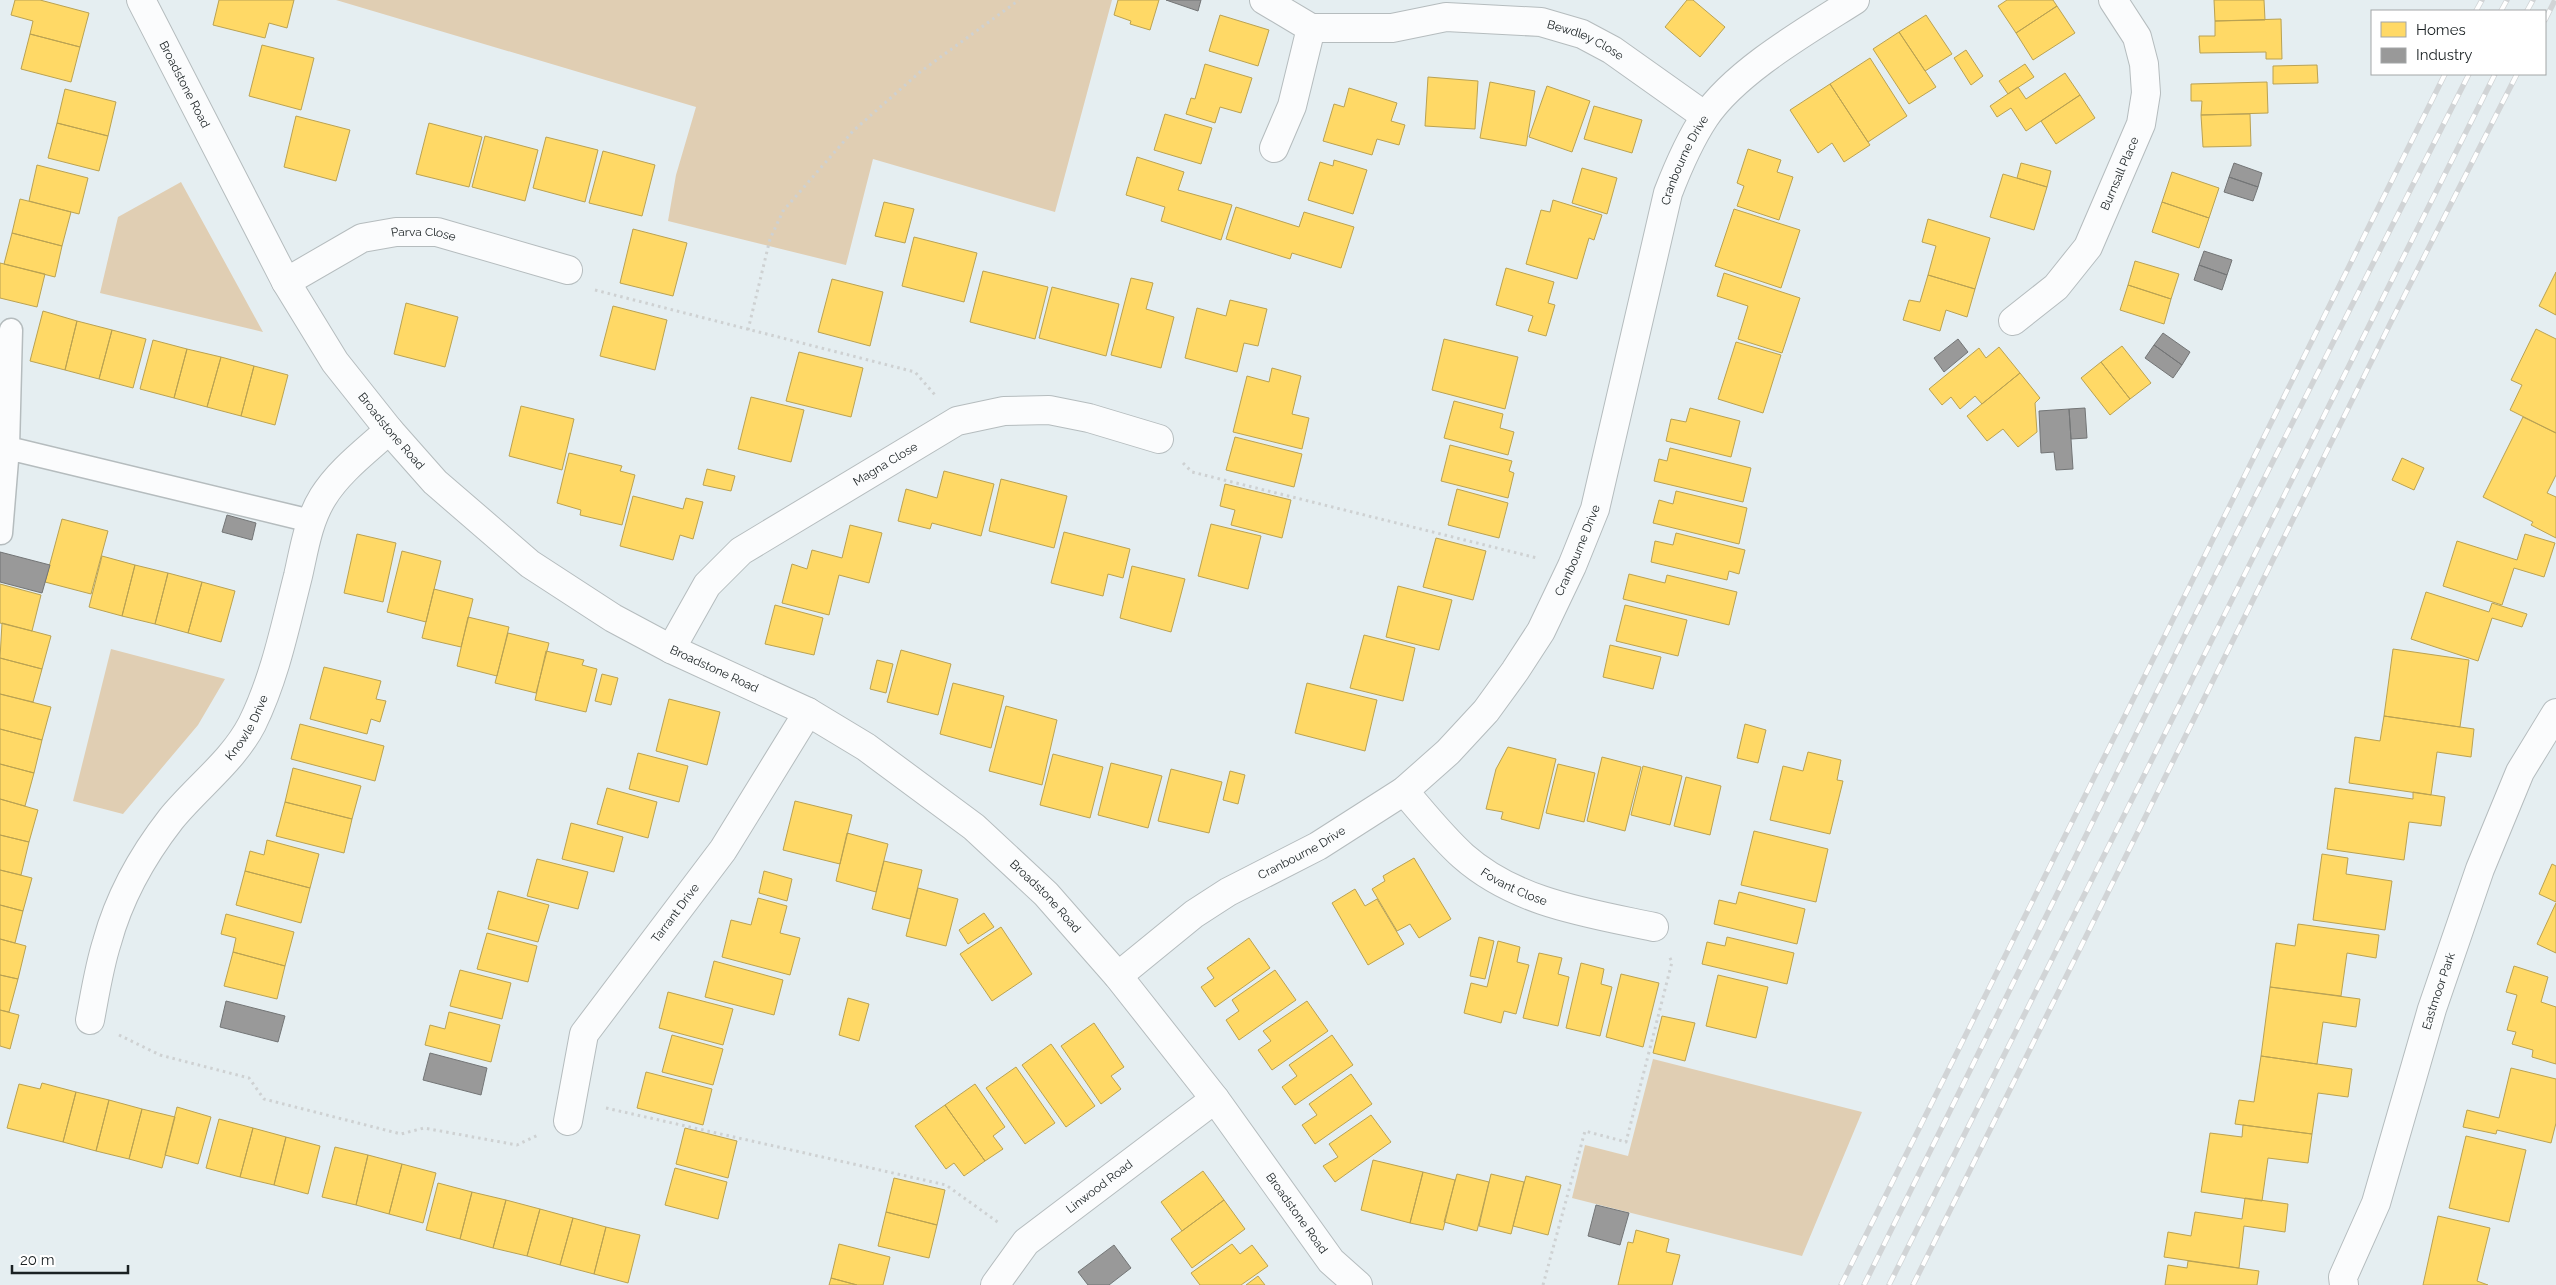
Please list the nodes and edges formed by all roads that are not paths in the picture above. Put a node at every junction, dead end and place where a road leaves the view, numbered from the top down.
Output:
1 (141, 0) edge
2 (1264, 0) edge
3 (1854, 0) edge
4 (2113, 0) edge
5 (1446, 8) edge
6 (1311, 28) junction
7 (1705, 116) junction
8 (1274, 148) dead end
9 (568, 270) road end
10 (286, 282) junction
11 (2013, 321) dead end
12 (12, 330) dead end
13 (388, 430) junction
14 (1160, 440) road end
15 (8, 448) junction
16 (311, 521) junction
17 (1, 533) edge
18 (671, 649) junction
19 (808, 712) junction
20 (2556, 713) edge
21 (1404, 791) junction
22 (1654, 927) road end
23 (1118, 976) junction
24 (90, 1020) road end
25 (1215, 1099) junction
26 (570, 1110) road end
27 (2341, 1282) edge
28 (995, 1285) edge
29 (1358, 1285) edge

1 - 10 street, Broadstone Road
2 - 6 street
3 - 7 street, Cranbourne Drive
4 - 11 street, Burnsall Place
5 - 6 street, Bewdley Close
5 - 7 street, Bewdley Close
6 - 8 street
7 - 21 street, Cranbourne Drive
9 - 10 street, Parva Close
10 - 13 street, Broadstone Road
12 - 15 lane
13 - 16 street, Knowle Drive
13 - 18 street, Broadstone Road
14 - 18 street, Magna Close
15 - 16 lane
15 - 17 lane
16 - 24 street, Knowle Drive
18 - 19 street, Broadstone Road
19 - 23 street, Broadstone Road
19 - 26 street, Tarrant Drive
20 - 27 street, Eastmoor Park
21 - 22 street, Fovant Close
21 - 23 street, Cranbourne Drive
23 - 25 street, Broadstone Road
25 - 28 street, Linwood Road
25 - 29 street, Broadstone Road

